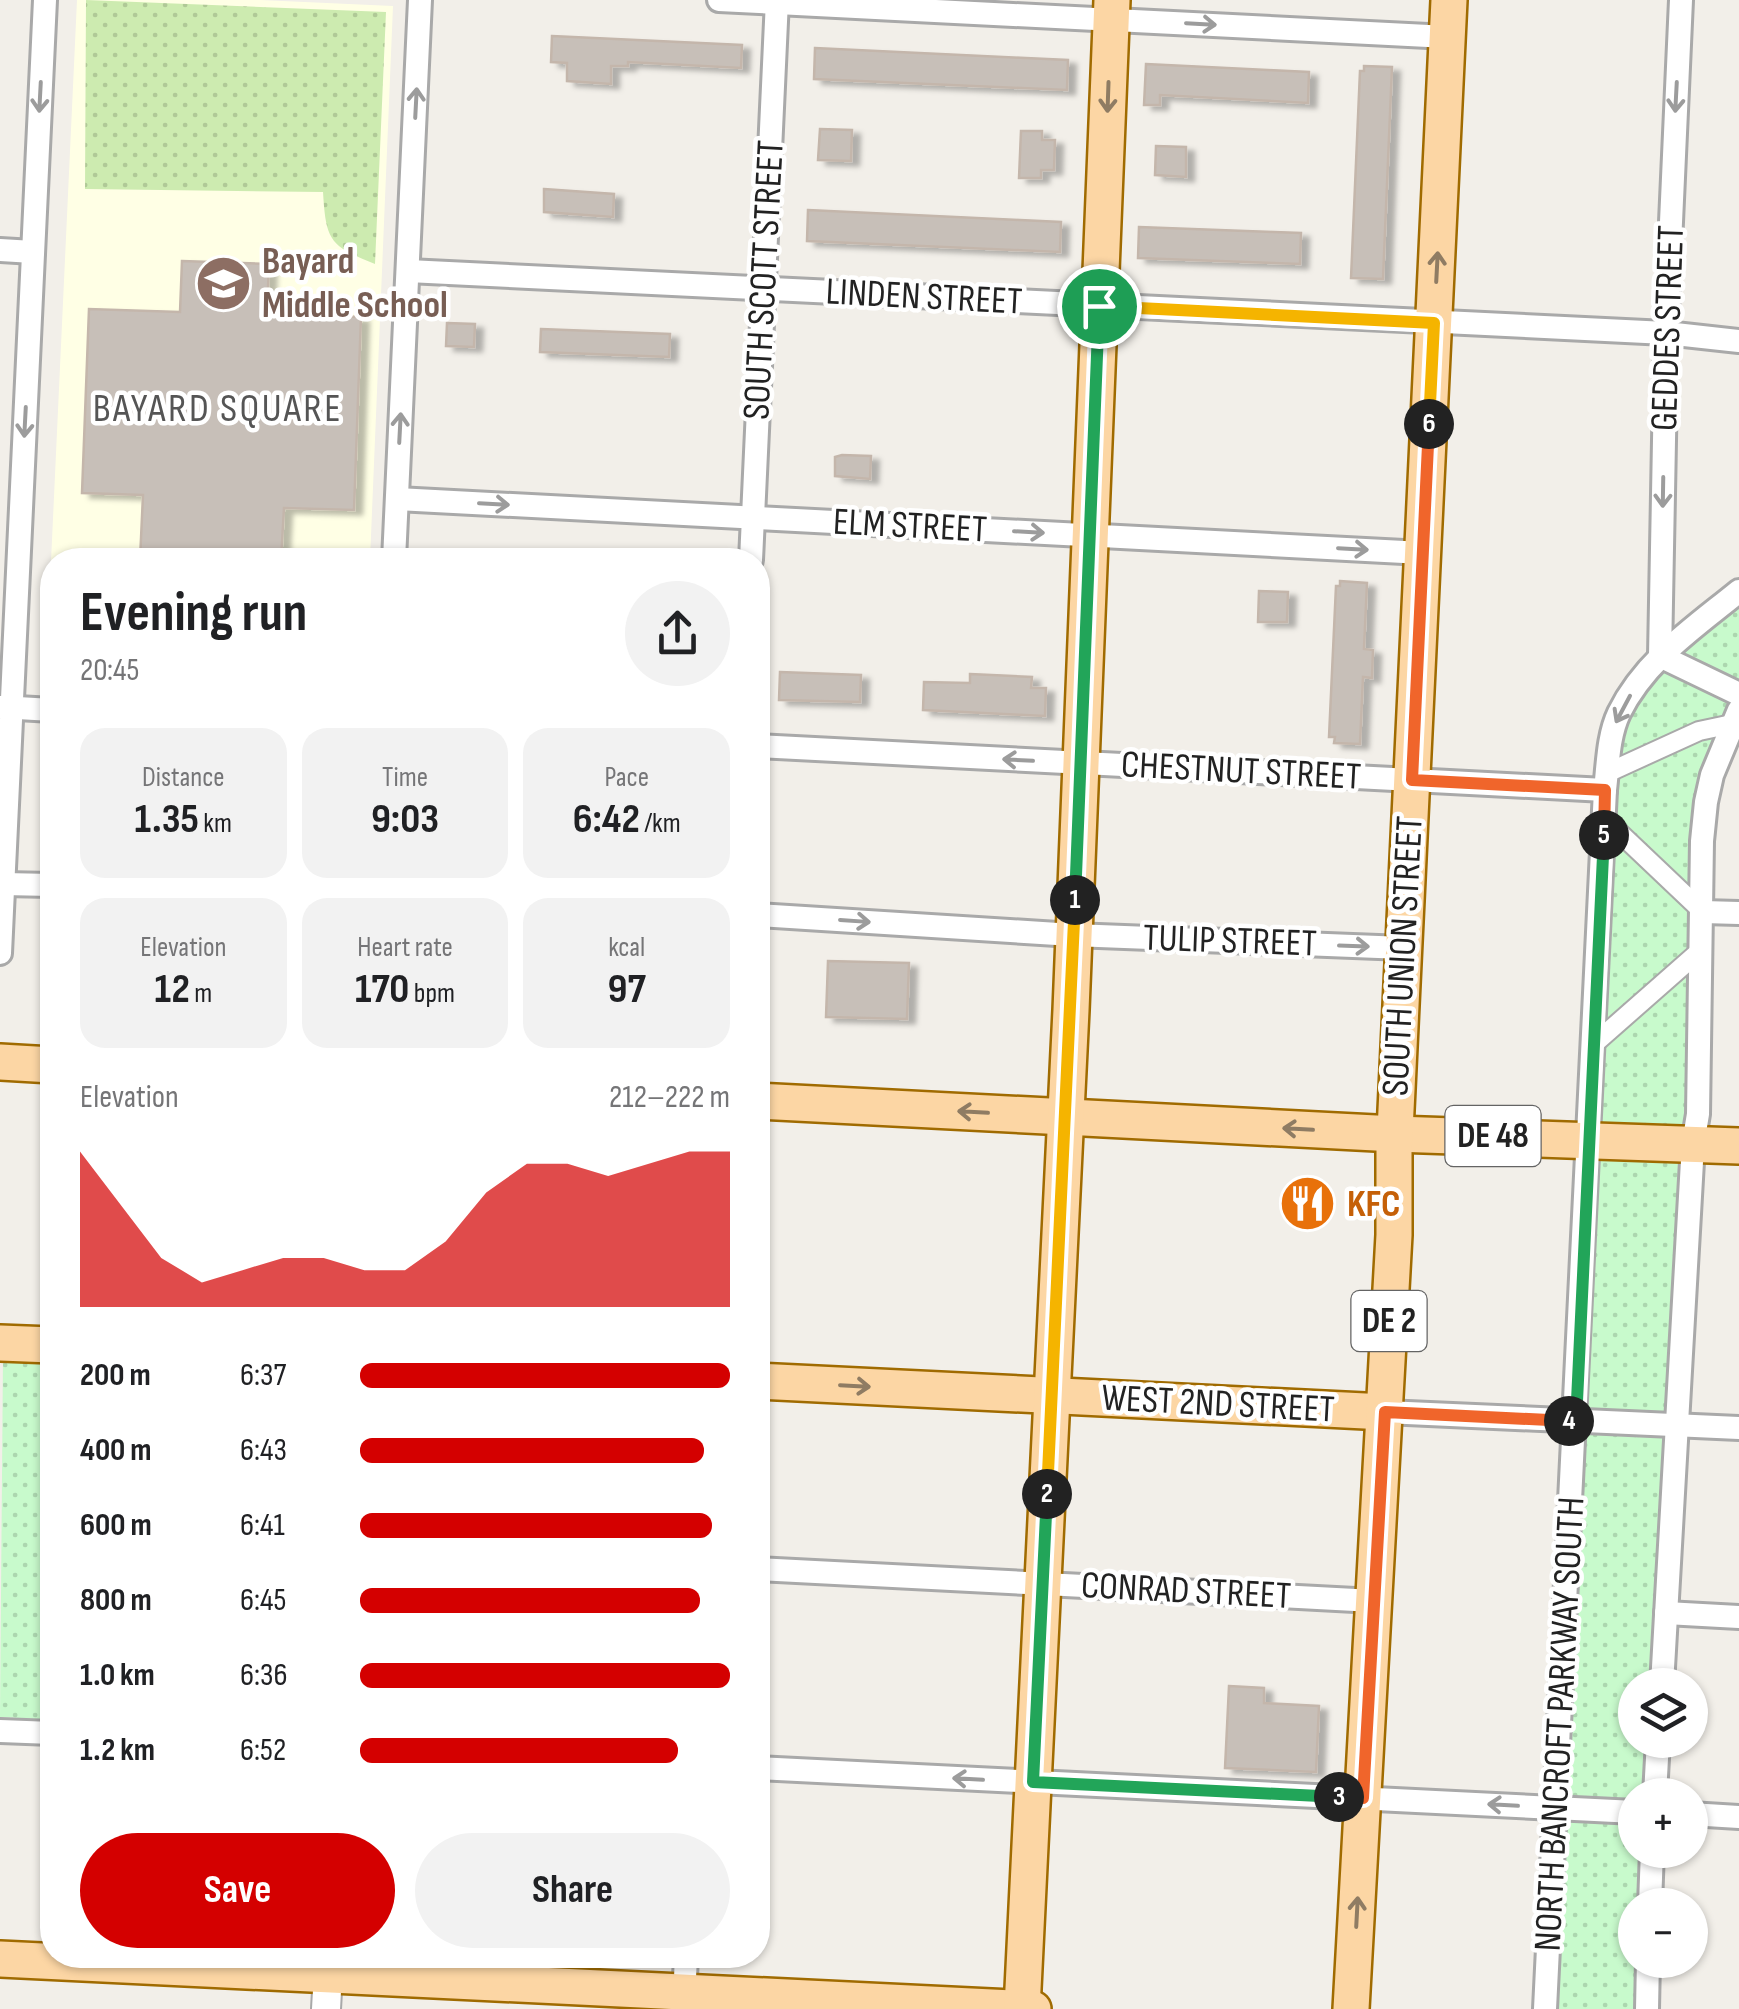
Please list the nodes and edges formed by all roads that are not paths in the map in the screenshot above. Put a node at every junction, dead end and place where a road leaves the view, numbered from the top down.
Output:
1 (45, 0) edge
2 (420, 0) edge
3 (719, 0) edge
4 (1450, 0) edge
5 (1681, 0) edge
6 (777, 2) edge
7 (1111, 10) edge
8 (1448, 37) junction
9 (0, 250) edge
10 (33, 252) junction
11 (408, 271) junction
12 (764, 289) junction
13 (1099, 306) junction
14 (1434, 323) junction
15 (1666, 332) junction
16 (1739, 341) edge
17 (397, 499) junction
18 (753, 518) junction
19 (1090, 535) junction
20 (395, 548) edge
21 (752, 548) edge
22 (1423, 552) junction
23 (1739, 591) edge
24 (1660, 656) junction
25 (1739, 694) edge
26 (6, 707) edge
27 (40, 709) edge
28 (1735, 717) edge
29 (770, 747) edge
30 (1080, 763) junction
31 (1412, 780) junction
32 (1606, 782) junction
33 (1605, 819) junction
34 (3, 884) junction
35 (40, 885) edge
36 (1703, 912) junction
37 (1739, 914) edge
38 (770, 916) edge
39 (1073, 935) junction
40 (1404, 948) junction
41 (1702, 949) junction
42 (0, 953) edge
43 (1594, 1044) junction
44 (0, 1062) edge
45 (40, 1064) edge
46 (770, 1102) edge
47 (1066, 1117) junction
48 (1395, 1134) junction
49 (1590, 1140) junction
50 (1693, 1144) junction
51 (1739, 1146) edge
52 (0, 1342) edge
53 (40, 1344) edge
54 (770, 1382) edge
55 (1052, 1396) junction
56 (1385, 1412) junction
57 (1576, 1422) junction
58 (1678, 1425) junction
59 (1739, 1428) edge
60 (770, 1570) edge
61 (1043, 1584) junction
62 (1374, 1601) junction
63 (1666, 1613) junction
64 (1739, 1617) edge
65 (1663, 1668) edge
66 (0, 1730) edge
67 (40, 1732) edge
68 (770, 1769) edge
69 (1033, 1782) junction
70 (1363, 1798) junction
71 (1557, 1808) junction
72 (1618, 1811) edge
73 (1708, 1815) edge
74 (1739, 1817) edge
75 (0, 1959) edge
76 (40, 1962) edge
77 (141, 1968) edge
78 (685, 1968) edge
79 (1647, 1978) edge
80 (328, 1980) edge
81 (684, 2000) edge
82 (1022, 2009) edge
83 (1033, 2009) edge
84 (1351, 2009) edge
85 (1545, 2009) edge
86 (1646, 2009) edge

1 -> 10 street
11 -> 2 street
3 - 6 street
4 - 8 main road, SOUTH UNION STREET / DE 2
5 -> 15 street, GEDDES STREET
6 - 7 street
6 - 12 street, SOUTH SCOTT STREET
7 -> 8 street
7 -> 13 main road
14 -> 8 main road, SOUTH UNION STREET / DE 2
9 - 10 street
10 -> 26 street
11 - 12 street, LINDEN STREET
17 -> 11 street
12 - 13 street, LINDEN STREET
12 - 18 street, SOUTH SCOTT STREET
13 - 14 street, LINDEN STREET
13 - 19 main road
14 - 15 street, LINDEN STREET
14 - 22 main road, SOUTH UNION STREET / DE 2
15 - 16 street, LINDEN STREET
15 -> 24 street, GEDDES STREET
17 -> 18 street, ELM STREET
17 - 20 street
18 -> 19 street, ELM STREET
18 - 21 street, SOUTH SCOTT STREET
19 -> 22 street, ELM STREET
19 - 30 main road
22 - 31 main road, SOUTH UNION STREET / DE 2
23 - 24 street, NORTH BANCROFT PARKWAY SOUTH
24 - 25 street
24 -> 32 street, NORTH BANCROFT PARKWAY SOUTH
26 - 27 street
26 - 34 street
28 - 32 street
28 - 36 street
30 -> 29 street, CHESTNUT STREET
30 - 31 street, CHESTNUT STREET
30 - 39 main road
31 - 32 street, CHESTNUT STREET
31 - 40 main road, SOUTH UNION STREET / DE 2
32 - 33 street, NORTH BANCROFT PARKWAY SOUTH
33 - 36 street
33 - 43 street, NORTH BANCROFT PARKWAY SOUTH
34 - 35 street
34 - 42 street
36 - 37 street
36 - 41 street
38 -> 39 street, TULIP STREET
39 -> 40 street, TULIP STREET
39 - 47 main road
40 - 48 main road, SOUTH UNION STREET / DE 2
41 - 43 street
41 - 50 street
43 - 49 street, NORTH BANCROFT PARKWAY SOUTH
44 - 45 main road
47 -> 46 main road, DE 48
48 -> 47 main road, DE 48
47 - 55 main road
48 - 49 main road, DE 48
48 - 56 main road, DE 2
49 - 50 main road, DE 48
49 - 57 street, NORTH BANCROFT PARKWAY SOUTH
50 - 51 main road, DE 48
50 - 58 street
52 - 53 main road
54 -> 55 main road, WEST 2ND STREET
55 - 56 main road, WEST 2ND STREET
55 - 61 main road
56 - 57 street, WEST 2ND STREET
56 - 62 main road, DE 2
57 - 58 street, WEST 2ND STREET
57 - 71 street, NORTH BANCROFT PARKWAY SOUTH
58 - 59 street, WEST 2ND STREET
58 - 63 street
60 - 61 street, CONRAD STREET
61 - 62 street, CONRAD STREET
61 - 69 main road
62 - 70 main road, DE 2
63 - 64 street
63 - 65 street
66 - 67 street
69 -> 68 street
69 - 70 street
69 - 82 main road
71 -> 70 street
84 -> 70 main road, DE 2
71 - 72 street
71 - 85 street, NORTH BANCROFT PARKWAY SOUTH
73 - 74 street
75 - 76 main road
77 - 80 main road
78 - 81 street
79 - 86 street
80 - 81 main road
81 - 82 main road
82 - 83 main road

